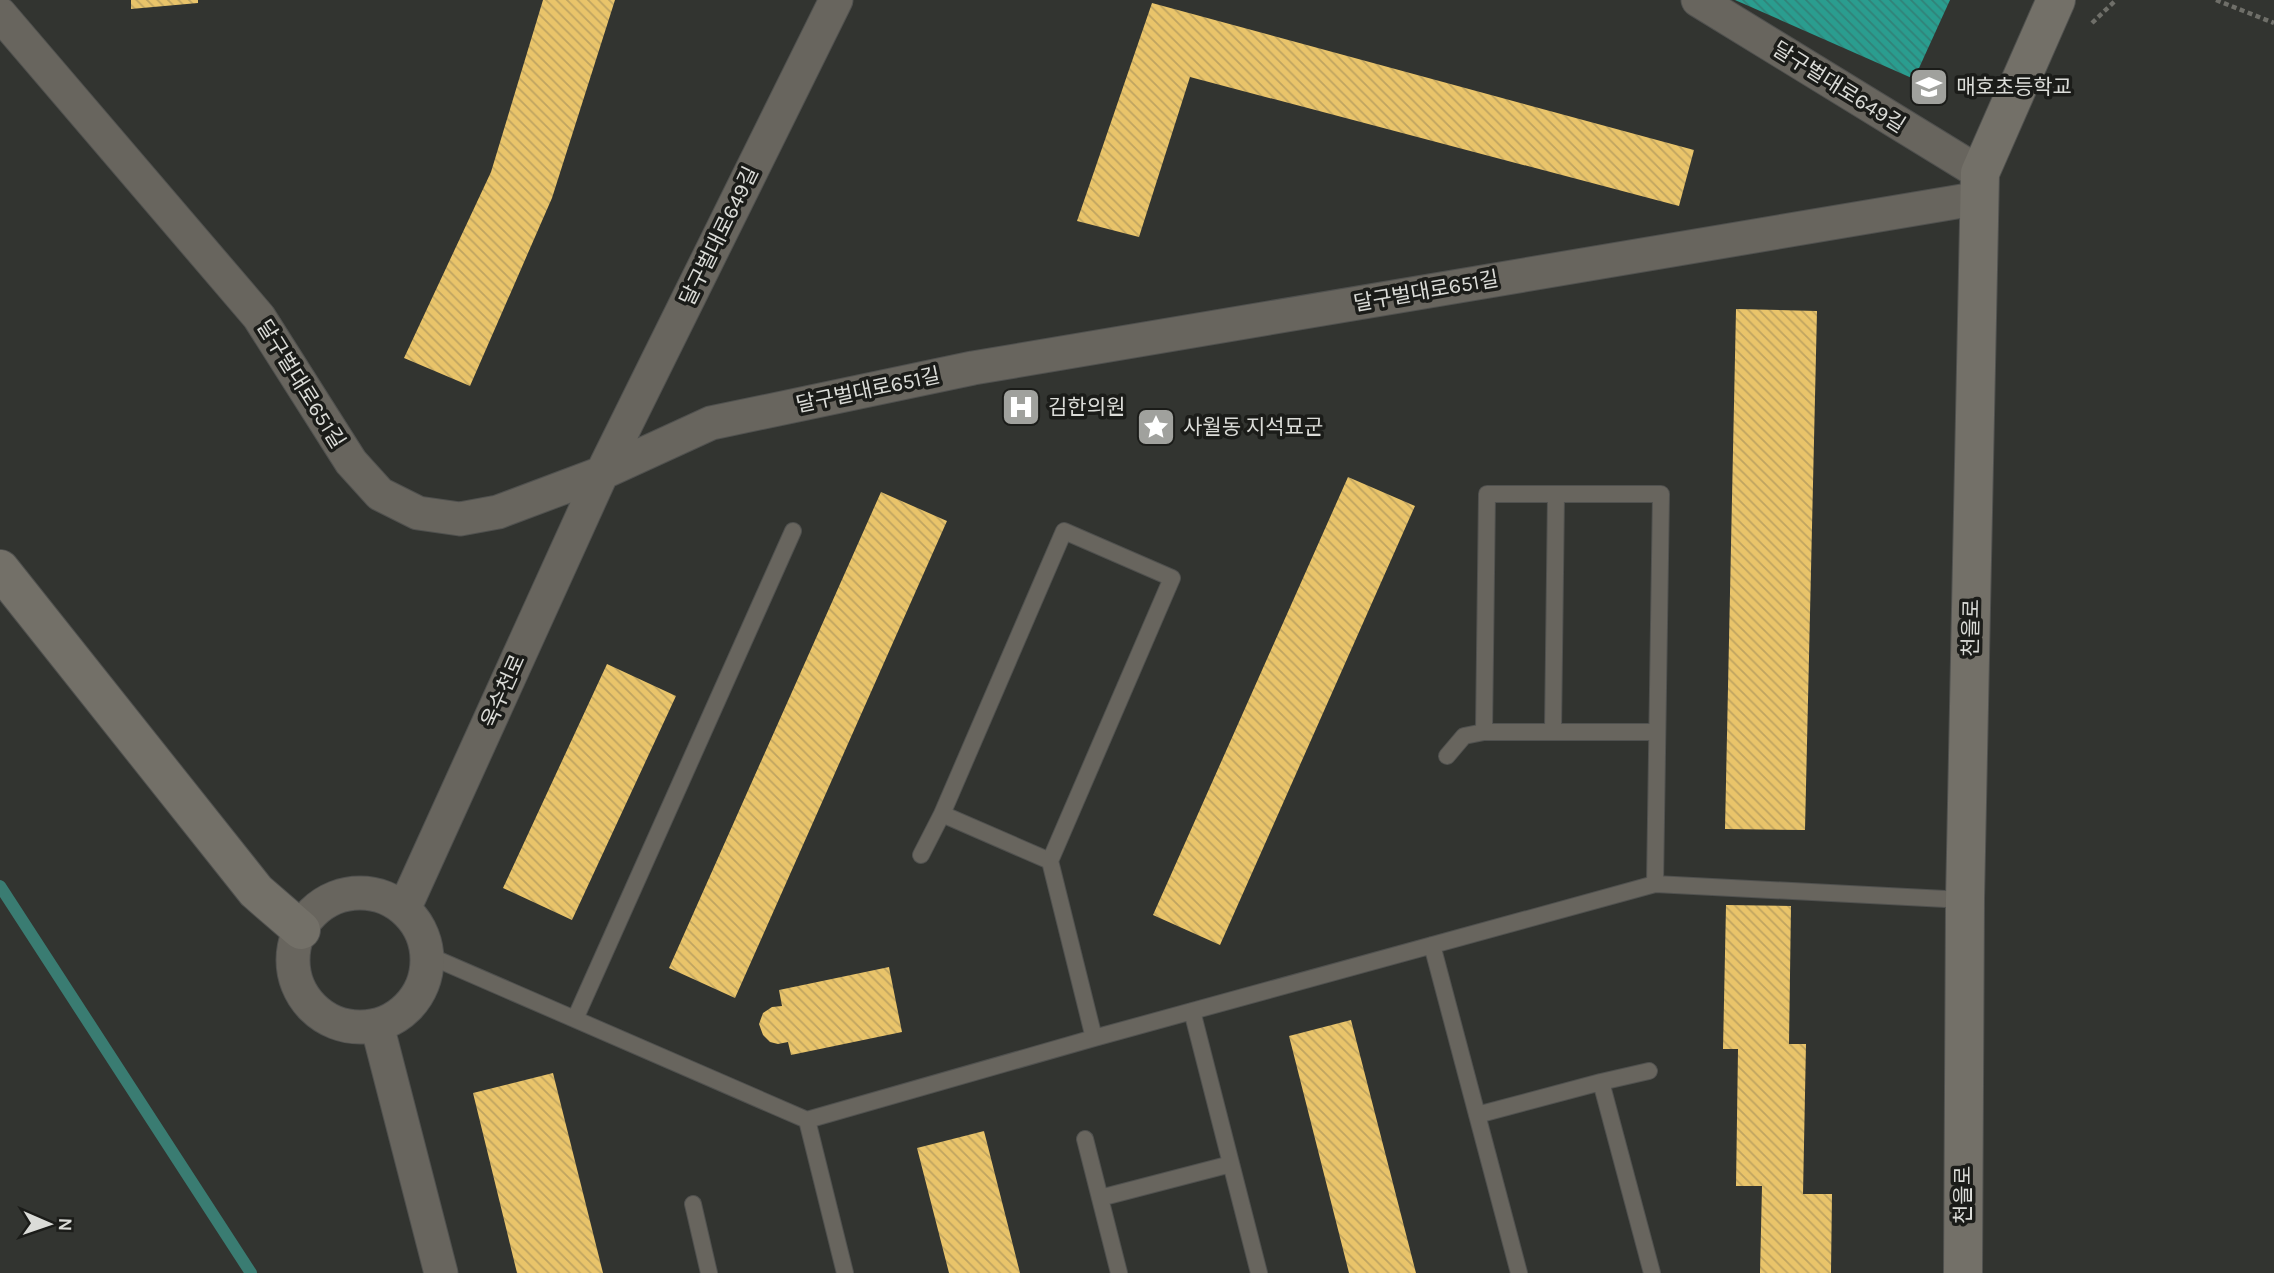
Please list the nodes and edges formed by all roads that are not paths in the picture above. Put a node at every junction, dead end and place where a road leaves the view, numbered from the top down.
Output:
1 (836, 0) edge
2 (1698, 0) edge
3 (2056, 0) edge
4 (0, 14) edge
5 (1980, 186) junction
6 (602, 473) junction
7 (1556, 494) junction
8 (793, 531) dead end
9 (0, 569) edge
10 (1484, 732) junction
11 (1553, 732) junction
12 (1657, 732) junction
13 (1447, 756) dead end
14 (942, 814) junction
15 (921, 855) dead end
16 (1049, 860) junction
17 (1655, 884) junction
18 (1965, 900) junction
19 (404, 909) junction
20 (301, 930) junction
21 (1432, 945) junction
22 (425, 954) junction
23 (1192, 1011) junction
24 (575, 1019) junction
25 (377, 1025) junction
26 (1094, 1038) junction
27 (1649, 1071) dead end
28 (1601, 1082) junction
29 (1477, 1115) junction
30 (807, 1120) junction
31 (1085, 1139) dead end
32 (1231, 1164) junction
33 (1100, 1198) junction
34 (693, 1204) dead end
35 (441, 1273) edge
36 (709, 1273) edge
37 (845, 1273) edge
38 (1119, 1273) edge
39 (1259, 1273) edge
40 (1519, 1273) edge
41 (1652, 1273) edge
42 (1963, 1273) edge

1 - 6 street, 달구벌대로649길
2 - 5 street, 달구벌대로649길
3 - 5 street, 천을로
4 - 6 street, 달구벌대로651길
5 - 6 street, 달구벌대로651길
5 - 18 street, 천을로
6 - 19 street, 욱수천로
7 - 10 lane
7 - 11 lane
7 - 12 lane
8 - 24 lane
9 - 20 street
10 - 11 lane
10 - 13 lane
11 - 12 lane
12 - 17 lane
14 - 15 lane
14 - 16 lane
14 - 16 lane
16 - 26 lane
17 - 18 lane
17 - 21 lane
18 - 42 street, 천을로
19 - 20 street
19 - 22 street
20 - 25 street
21 - 23 lane
21 - 29 lane
22 - 24 lane
22 - 25 street
23 - 26 lane
23 - 32 lane
24 - 30 lane
25 - 35 street
26 - 30 lane
27 - 28 lane
28 - 29 lane
28 - 41 lane
29 - 40 lane
30 - 37 lane
31 - 33 lane
32 - 33 lane
32 - 39 lane
33 - 38 lane
34 - 36 lane

